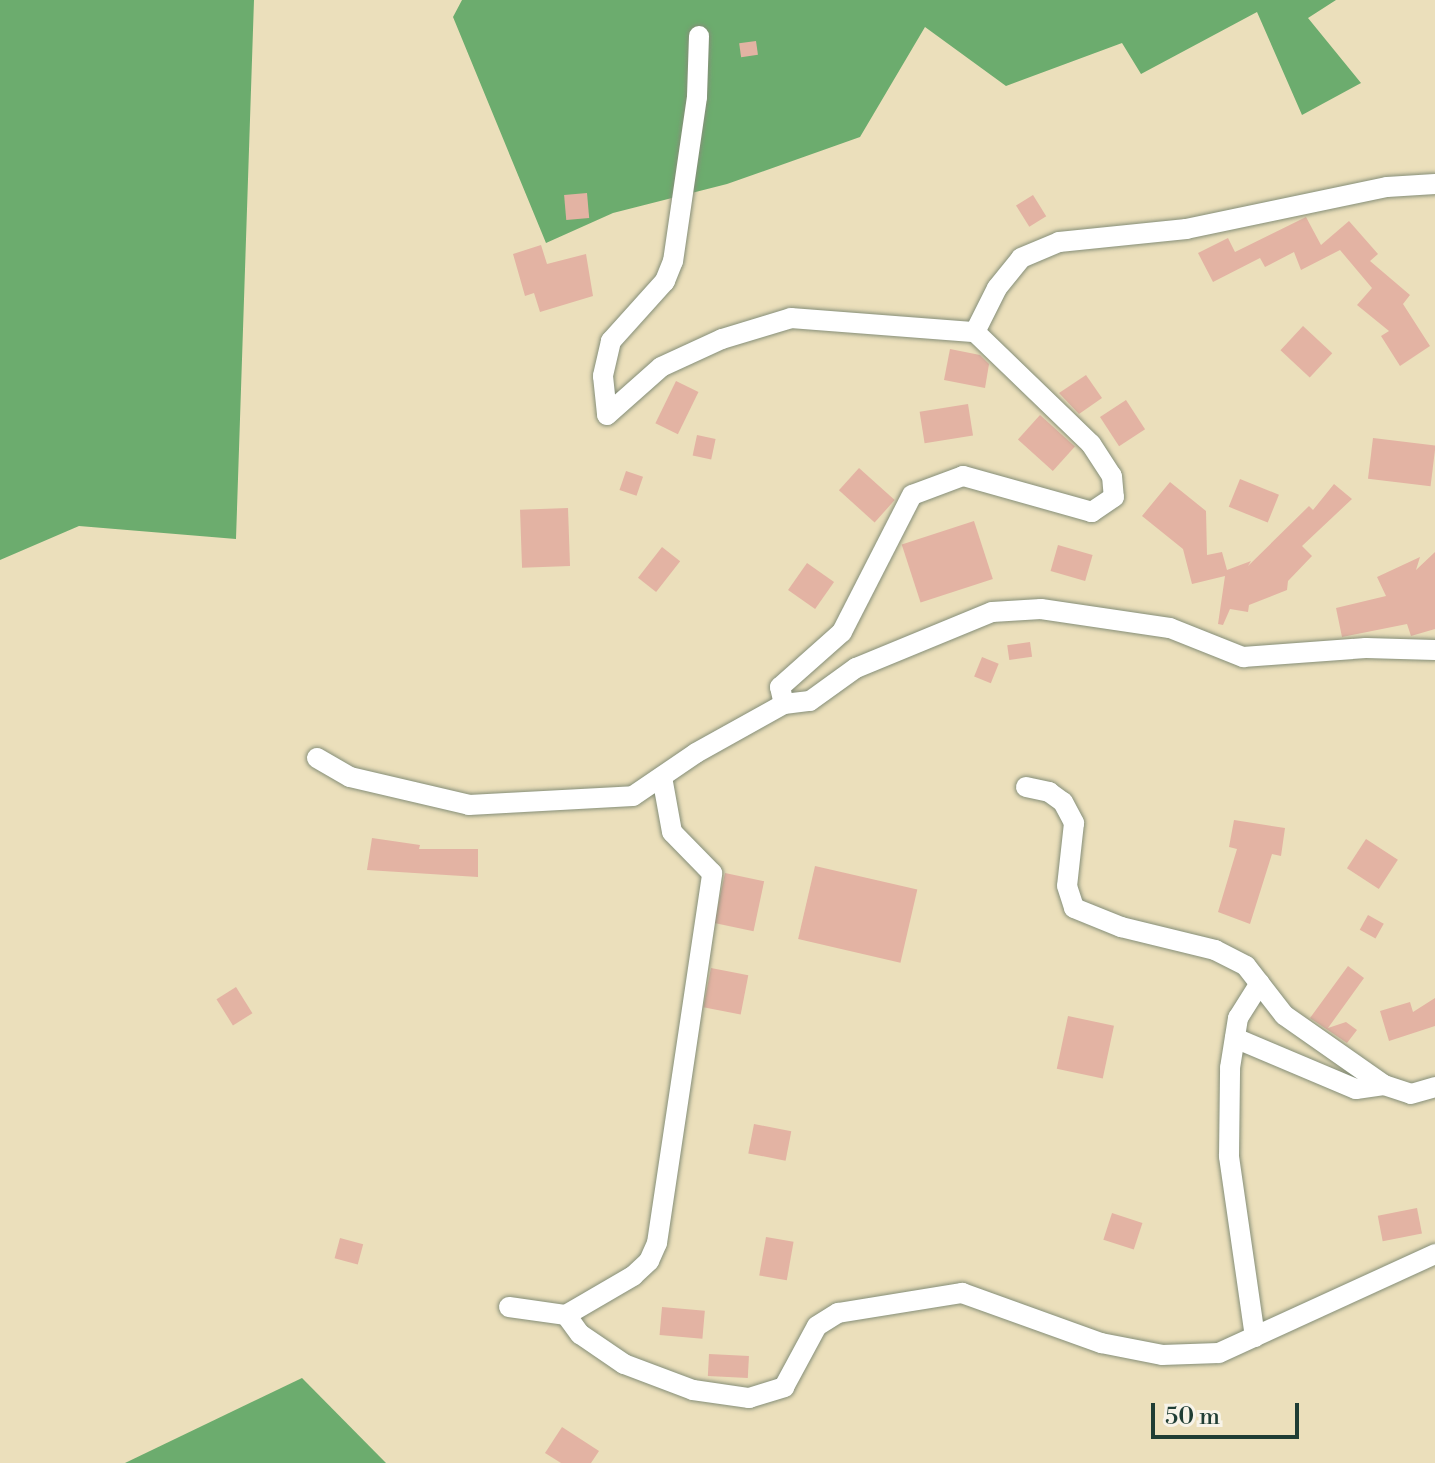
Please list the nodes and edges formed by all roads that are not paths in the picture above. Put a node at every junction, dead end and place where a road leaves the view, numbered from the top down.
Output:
1 (699, 36) dead end
2 (1435, 184) edge
3 (975, 332) junction
4 (1435, 650) edge
5 (784, 704) junction
6 (317, 758) dead end
7 (662, 777) junction
8 (1026, 787) dead end
9 (1260, 983) junction
10 (1235, 1038) junction
11 (1384, 1085) junction
12 (1435, 1087) edge
13 (1435, 1254) edge
14 (509, 1307) dead end
15 (566, 1315) junction
16 (1255, 1337) junction

1 - 3 street
2 - 3 street
3 - 5 street
4 - 5 street
5 - 7 street
6 - 7 street
7 - 15 street
8 - 9 street
9 - 10 street
9 - 11 street
10 - 11 street
10 - 16 street
11 - 12 street
13 - 16 street
14 - 15 street
15 - 16 street

